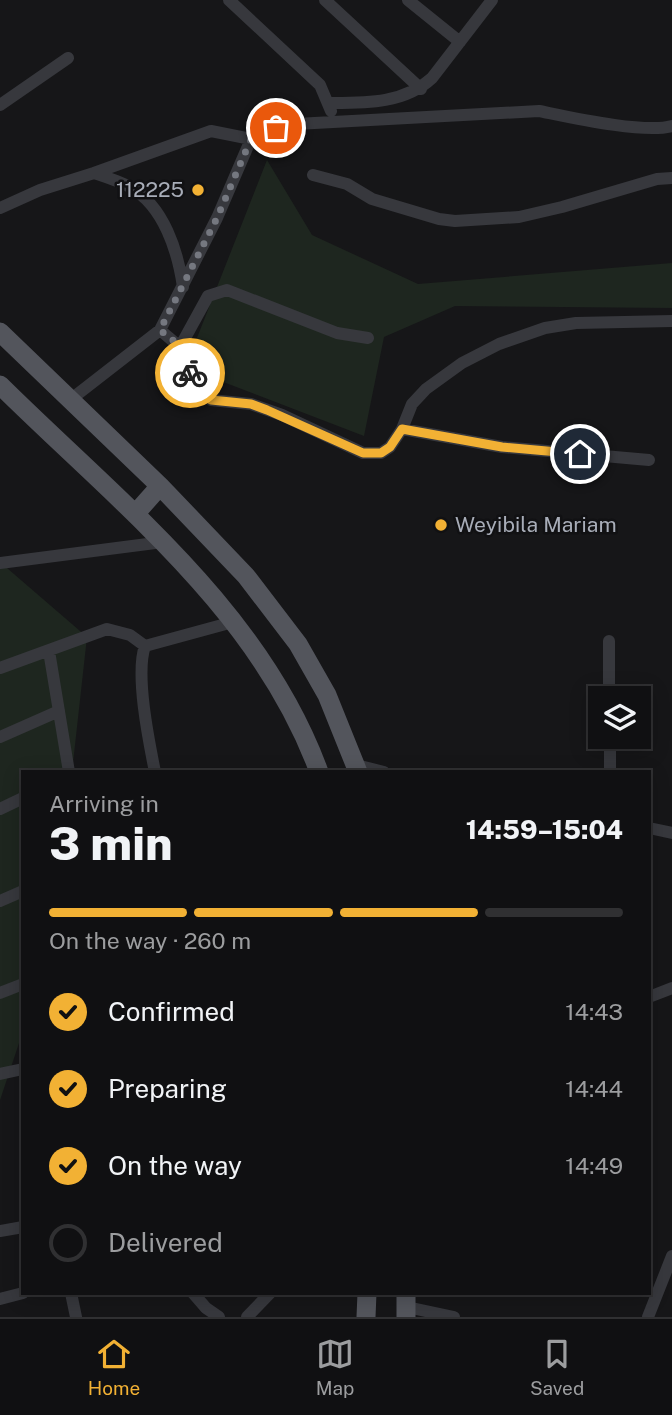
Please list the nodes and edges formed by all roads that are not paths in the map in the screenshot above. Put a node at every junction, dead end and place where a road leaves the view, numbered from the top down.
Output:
1 (229, 0) edge
2 (325, 0) edge
3 (408, 0) edge
4 (492, 0) edge
5 (460, 42) junction
6 (68, 58) dead end
7 (421, 89) junction
8 (329, 103) junction
9 (0, 105) edge
10 (333, 121) junction
11 (670, 128) edge
12 (251, 139) junction
13 (94, 173) junction
14 (313, 175) dead end
15 (672, 178) edge
16 (0, 208) edge
17 (183, 287) junction
18 (672, 321) edge
19 (160, 330) junction
20 (0, 332) edge
21 (368, 338) dead end
22 (180, 346) junction
23 (0, 386) edge
24 (70, 400) junction
25 (402, 429) junction
26 (649, 460) dead end
27 (160, 486) junction
28 (136, 513) junction
29 (163, 542) junction
30 (0, 563) edge
31 (233, 622) junction
32 (609, 641) dead end
33 (145, 646) junction
34 (49, 652) junction
35 (0, 668) edge
36 (610, 686) edge
37 (59, 712) junction
38 (0, 737) edge
39 (610, 749) edge
40 (357, 769) edge
41 (69, 770) edge
42 (155, 770) edge
43 (318, 770) edge
44 (610, 770) edge
45 (21, 800) edge
46 (0, 808) edge
47 (651, 828) edge
48 (672, 833) edge
49 (21, 892) edge
50 (0, 901) edge
51 (21, 985) edge
52 (672, 988) edge
53 (0, 993) edge
54 (651, 996) edge
55 (21, 1069) edge
56 (0, 1073) edge
57 (21, 1227) edge
58 (0, 1231) edge
59 (672, 1256) edge
60 (661, 1286) edge
61 (21, 1294) edge
62 (71, 1295) edge
63 (195, 1295) edge
64 (268, 1295) edge
65 (367, 1295) edge
66 (0, 1299) edge
67 (406, 1306) edge
68 (76, 1317) edge
69 (219, 1317) edge
70 (247, 1317) edge
71 (366, 1317) edge
72 (454, 1317) edge
73 (648, 1317) edge

1 - 8 street
2 - 7 street
3 - 5 street
4 - 5 street
5 - 7 street
6 - 9 street
7 - 8 street
8 - 10 street
10 - 11 street
10 - 12 street
12 - 13 street
12 - 17 street
13 - 16 street
13 - 17 street
14 - 15 street
17 - 19 street
18 - 25 street
19 - 22 street
19 - 24 street
20 - 24 main road
21 - 22 street
22 - 25 street
23 - 28 main road
24 - 27 main road
25 - 26 street
27 - 28 main road
27 - 40 main road
28 - 29 main road
29 - 30 street
29 - 31 main road
31 - 33 street
31 - 43 main road
32 - 36 street
33 - 34 street
33 - 42 street
34 - 35 street
34 - 37 street
37 - 38 street
37 - 41 street
39 - 44 street
45 - 46 street
47 - 48 street
49 - 50 street
51 - 53 street
52 - 54 street
55 - 56 street
57 - 58 street
59 - 60 street
60 - 73 street
61 - 66 street
62 - 68 street
63 - 69 street
64 - 70 street
65 - 71 main road
67 - 72 street

